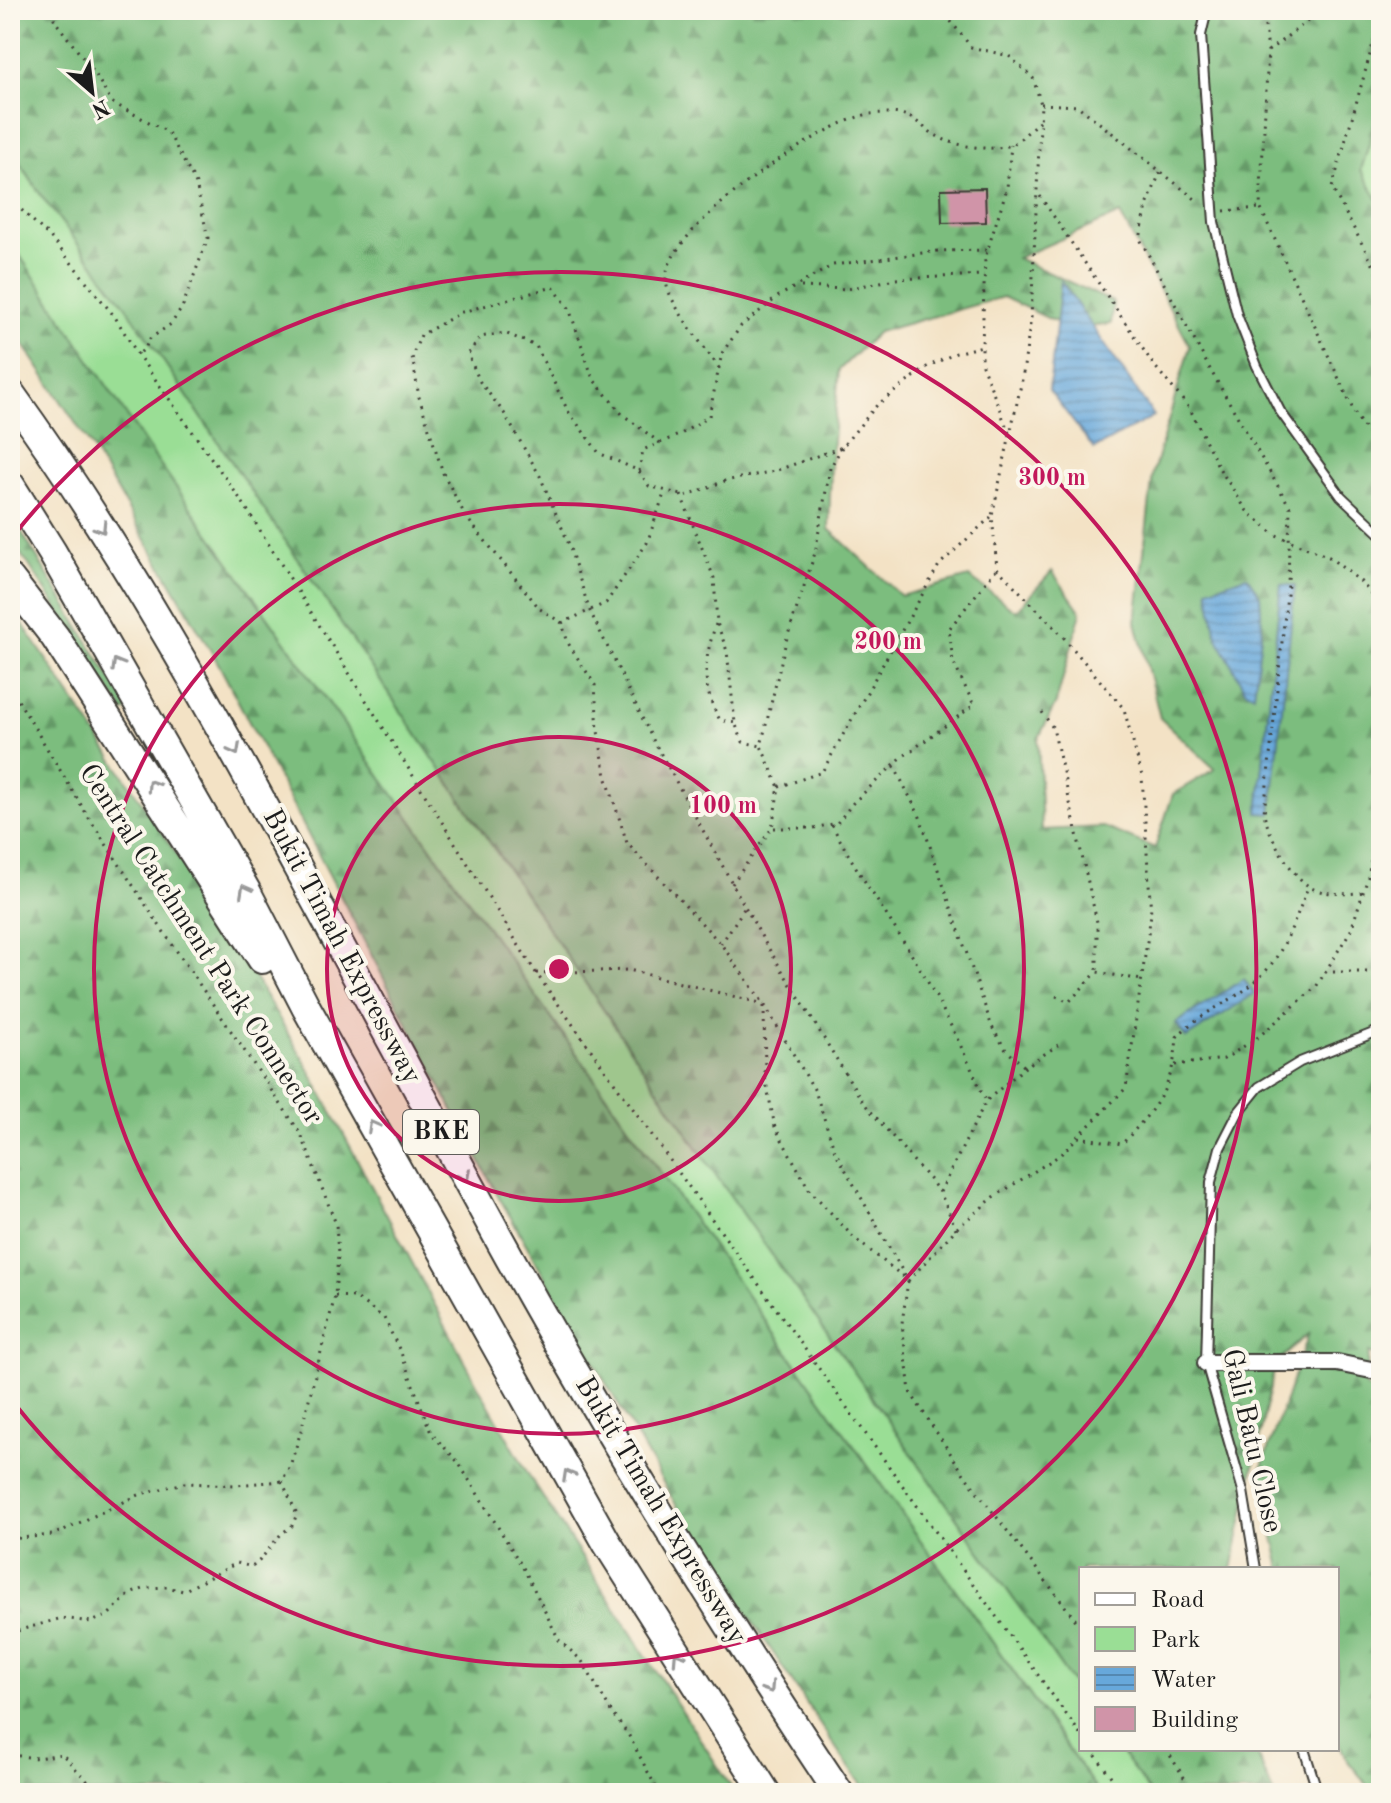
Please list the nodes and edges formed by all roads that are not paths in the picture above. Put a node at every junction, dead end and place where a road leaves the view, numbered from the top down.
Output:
1 (1207, 10) edge
2 (10, 377) edge
3 (10, 393) edge
4 (59, 461) junction
5 (10, 485) edge
6 (1381, 534) edge
7 (10, 579) edge
8 (307, 1009) junction
9 (1381, 1030) edge
10 (1206, 1363) junction
11 (1381, 1372) edge
12 (1256, 1567) edge
13 (1305, 1751) edge
14 (766, 1793) edge
15 (839, 1793) edge
16 (1318, 1793) edge

1 - 6 lane
2 - 4 highway
3 - 4 highway, Bukit Timah Expressway / BKE
4 -> 15 highway, Bukit Timah Expressway / BKE
8 -> 5 highway, Bukit Timah Expressway / BKE
8 -> 7 highway
14 -> 8 highway, Bukit Timah Expressway / BKE
9 - 10 lane, Gali Batu Close
10 - 11 street
10 - 12 lane, Gali Batu Close
13 - 16 lane

